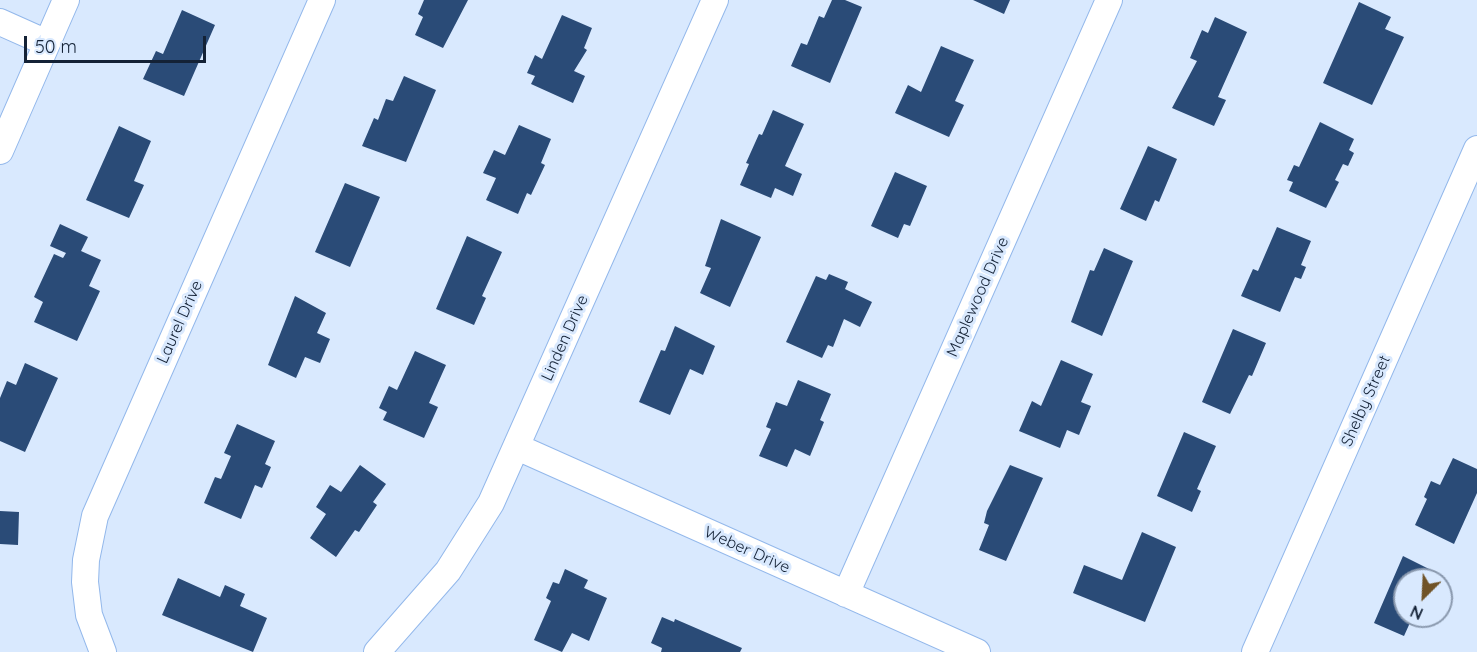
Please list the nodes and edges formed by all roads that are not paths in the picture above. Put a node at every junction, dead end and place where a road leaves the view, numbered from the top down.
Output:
1 (66, 0) edge
2 (322, 0) edge
3 (715, 0) edge
4 (1109, 0) edge
5 (0, 22) edge
6 (47, 43) junction
7 (1477, 149) edge
8 (0, 151) edge
9 (517, 447) junction
10 (846, 594) junction
11 (103, 652) edge
12 (377, 652) edge
13 (977, 652) edge
14 (1255, 652) edge

1 - 6 street
2 - 11 street, Laurel Drive
3 - 9 street, Linden Drive
4 - 10 street, Maplewood Drive
5 - 6 street
6 - 8 street
7 - 14 street, Shelby Street
9 - 10 street, Weber Drive
9 - 12 street, Linden Drive
10 - 13 street, Weber Drive

